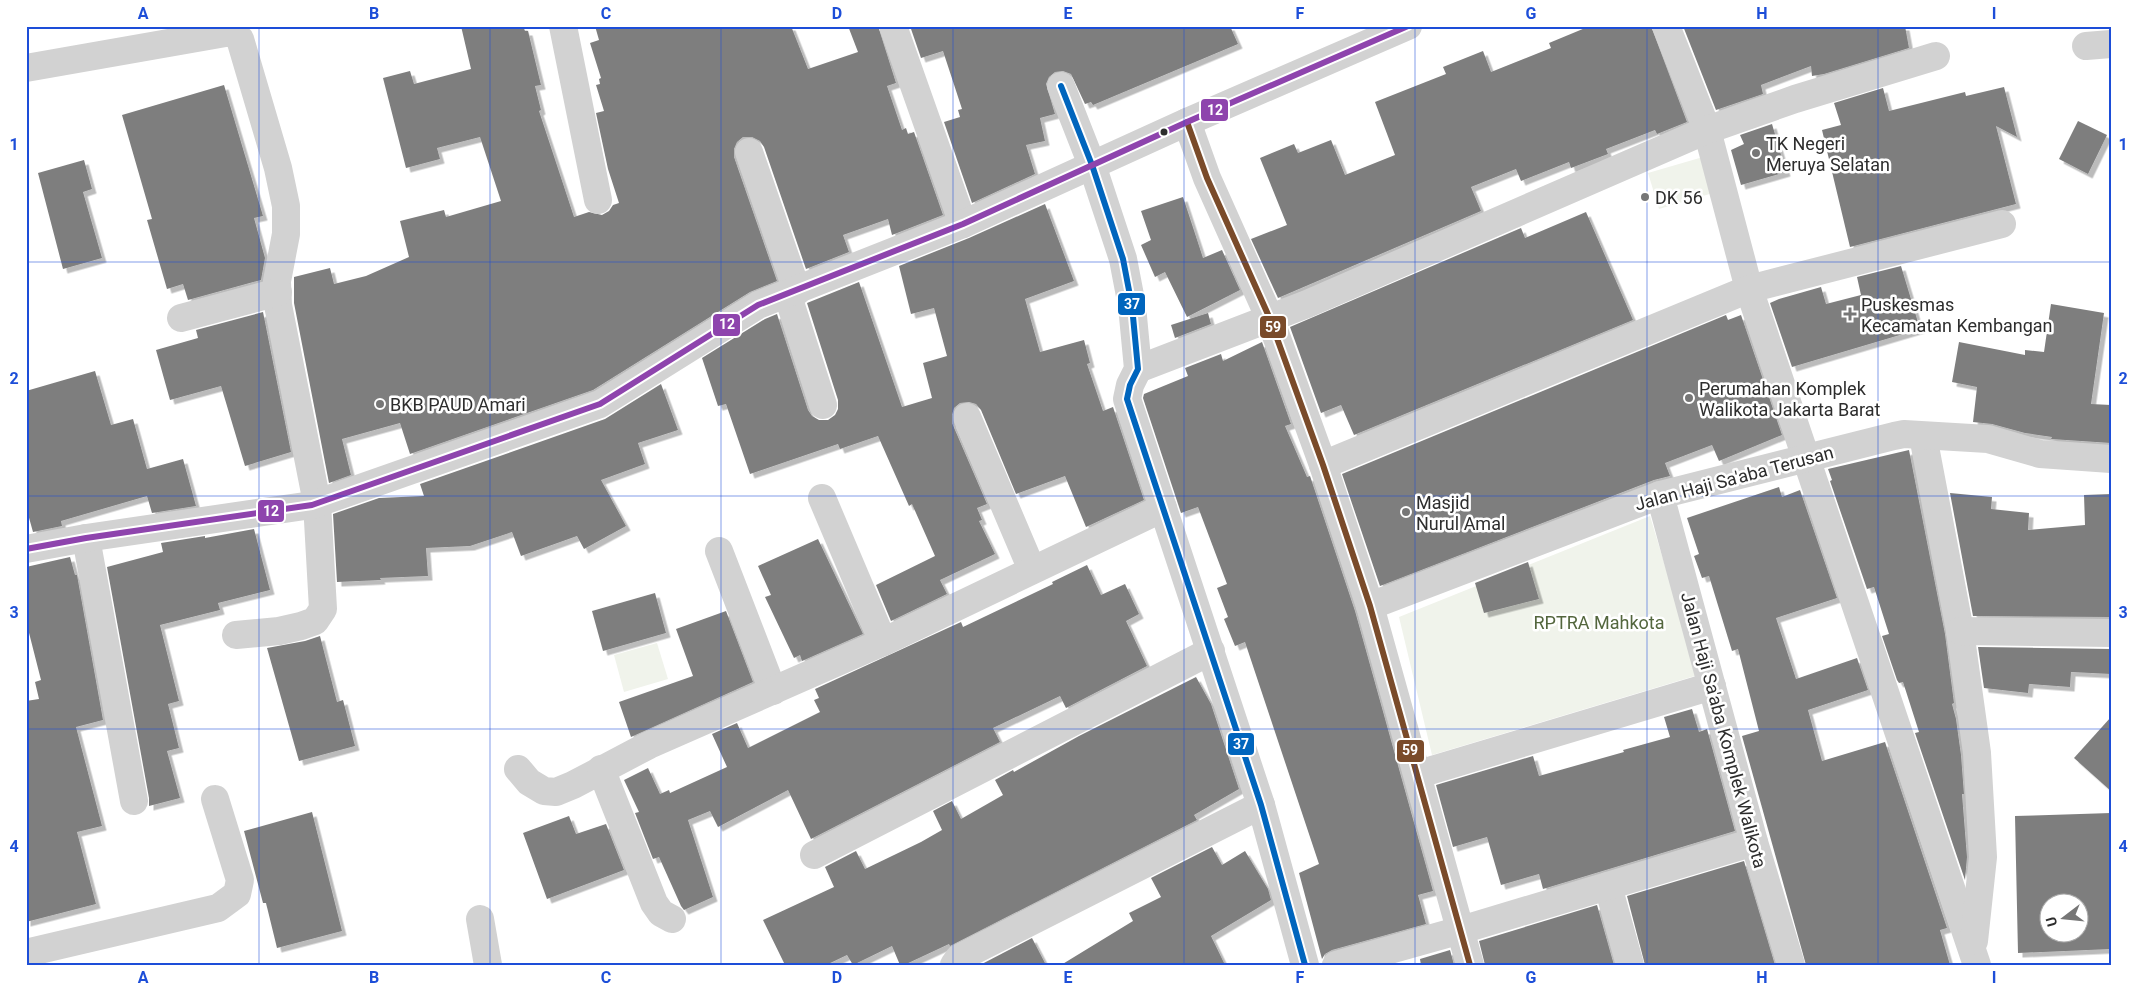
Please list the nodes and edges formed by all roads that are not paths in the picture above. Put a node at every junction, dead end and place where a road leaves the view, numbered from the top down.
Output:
1 (563, 26) edge
2 (893, 26) edge
3 (1408, 26) edge
4 (1666, 26) edge
5 (1936, 56) dead end
6 (26, 68) edge
7 (1061, 86) dead end
8 (1187, 122) junction
9 (1707, 130) junction
10 (749, 152) dead end
11 (1092, 165) junction
12 (598, 200) dead end
13 (963, 224) junction
14 (2002, 224) dead end
15 (1749, 288) junction
16 (278, 292) junction
17 (792, 292) junction
18 (181, 318) dead end
19 (1270, 319) junction
20 (1138, 369) junction
21 (823, 405) dead end
22 (967, 418) dead end
23 (1923, 436) junction
24 (1807, 457) junction
25 (2111, 459) edge
26 (1323, 465) junction
27 (1660, 495) junction
28 (822, 498) dead end
29 (317, 503) junction
30 (1163, 508) junction
31 (86, 538) junction
32 (26, 549) edge
33 (719, 551) dead end
34 (1032, 570) junction
35 (1370, 606) junction
36 (1960, 631) junction
37 (2111, 633) edge
38 (236, 635) dead end
39 (882, 642) junction
40 (1211, 651) junction
41 (1712, 686) junction
42 (774, 691) junction
43 (518, 768) dead end
44 (601, 769) junction
45 (1418, 774) junction
46 (215, 799) dead end
47 (134, 802) dead end
48 (1260, 805) junction
49 (1754, 842) junction
50 (814, 855) dead end
51 (1608, 886) junction
52 (480, 919) dead end
53 (672, 919) dead end
54 (1461, 930) junction
55 (26, 953) edge
56 (1977, 961) edge
57 (954, 964) edge
58 (488, 965) edge
59 (1305, 965) edge
60 (1336, 965) edge
61 (1470, 965) edge
62 (1630, 965) edge
63 (1792, 965) edge

1 - 12 street
2 - 13 street
3 - 8 street
4 - 9 street
5 - 9 street
6 - 16 street
7 - 11 street
8 - 11 street
8 - 19 street
9 - 15 street
9 - 19 street
10 - 17 street
11 - 13 street
11 - 20 street
13 - 17 street
14 - 15 street
15 - 24 street
15 - 26 street
16 - 18 street
16 - 29 street
17 - 21 street
17 - 29 street
19 - 20 street
19 - 26 street
20 - 30 street
22 - 34 street
23 - 24 street, Jalan Haji Sa'aba Terusan
23 - 25 street, Jalan Haji Sa'aba Terusan
23 - 36 street
24 - 27 street, Jalan Haji Sa'aba Terusan
24 - 56 street
26 - 35 street
27 - 35 street, Jalan Haji Sa'aba Terusan
27 - 41 street, Jalan Haji Sa'aba Komplek Walikota
28 - 39 street
29 - 31 street
29 - 38 street
30 - 34 street
30 - 40 street
31 - 32 street
31 - 47 street
33 - 42 street
34 - 39 street
35 - 45 street
36 - 37 street
36 - 56 street
39 - 42 street
40 - 48 street
40 - 50 street
41 - 45 street
41 - 49 street, Jalan Haji Sa'aba Komplek Walikota
42 - 44 street
43 - 44 street
44 - 53 street
45 - 54 street
46 - 55 street
48 - 57 street
48 - 59 street
49 - 51 street
49 - 63 street, Jalan Haji Sa'aba Komplek Walikota
51 - 54 street
51 - 62 street
52 - 58 street
54 - 60 street
54 - 61 street

